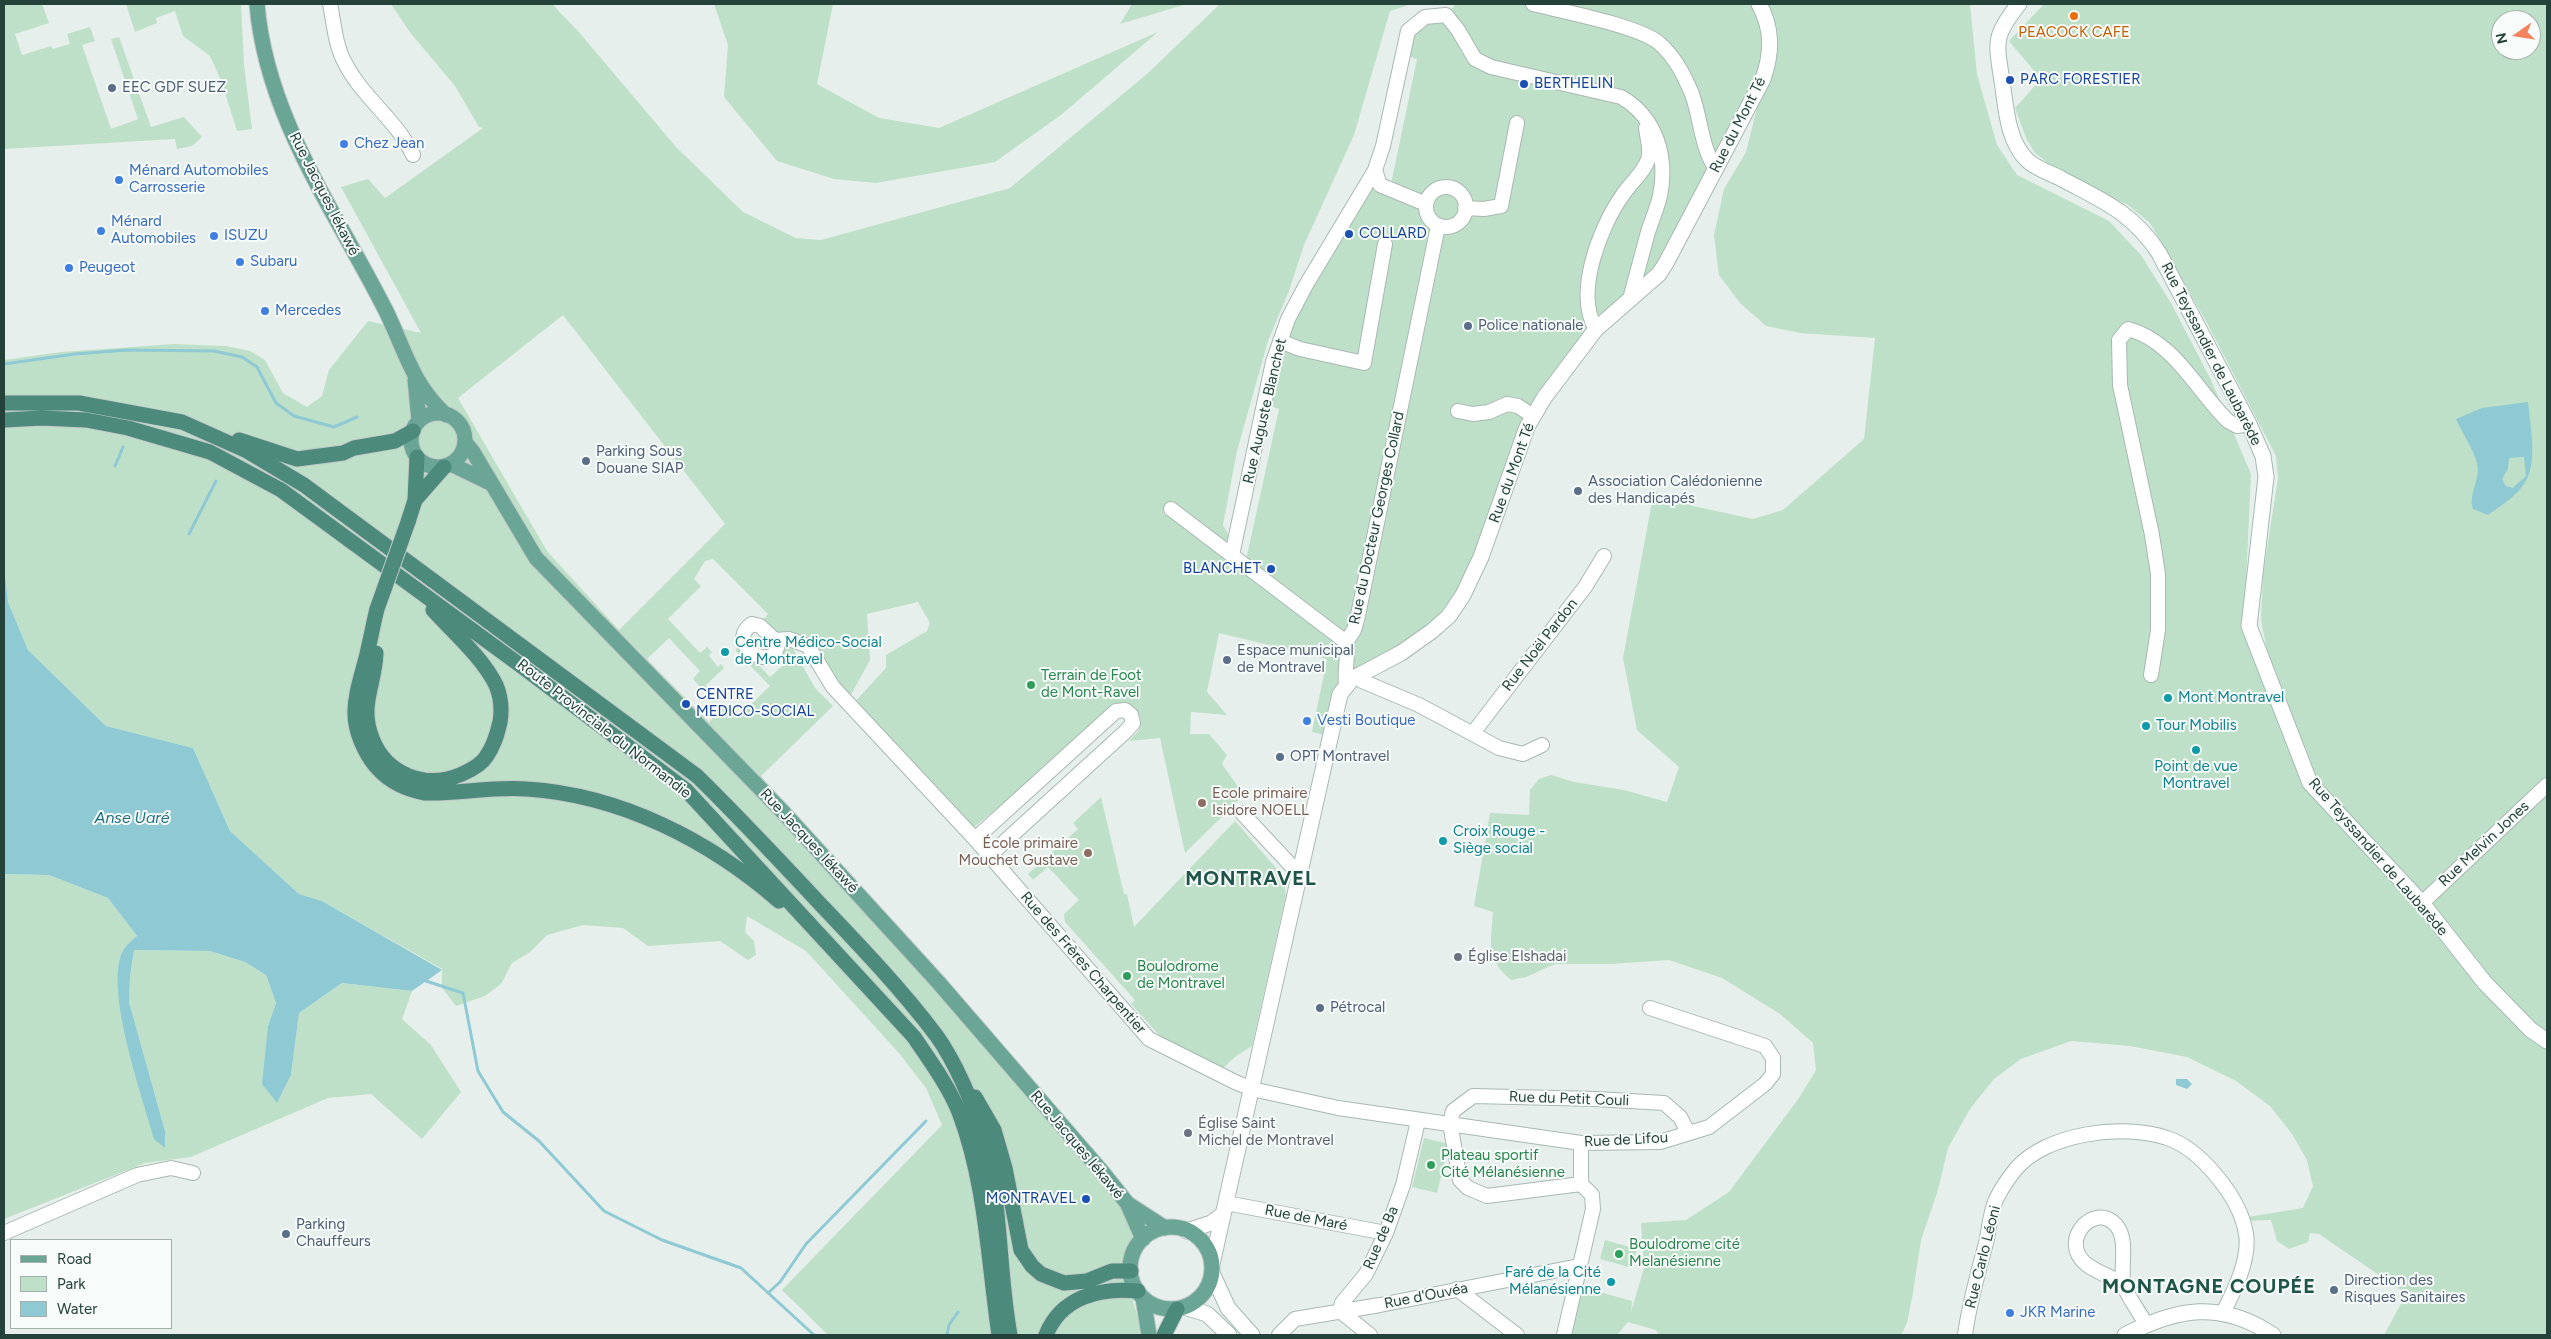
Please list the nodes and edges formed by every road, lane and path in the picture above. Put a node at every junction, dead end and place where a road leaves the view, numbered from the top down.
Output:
1 (257, 4) edge
2 (330, 4) edge
3 (1533, 4) edge
4 (1759, 4) edge
5 (2018, 4) edge
6 (1644, 115) junction
7 (1517, 124) dead end
8 (413, 155) dead end
9 (1716, 169) junction
10 (1375, 170) junction
11 (1426, 204) junction
12 (1466, 208) junction
13 (1438, 226) junction
14 (1385, 244) dead end
15 (1630, 299) junction
16 (1596, 329) junction
17 (1280, 341) junction
18 (415, 376) junction
19 (4, 403) edge
20 (1458, 411) dead end
21 (446, 415) junction
22 (1533, 416) junction
23 (4, 420) edge
24 (182, 422) junction
25 (2249, 424) junction
26 (416, 426) junction
27 (465, 442) junction
28 (417, 457) junction
29 (448, 465) junction
30 (490, 483) junction
31 (415, 500) junction
32 (1171, 509) dead end
33 (1232, 555) junction
34 (1604, 556) dead end
35 (414, 588) junction
36 (377, 609) junction
37 (774, 640) dead end
38 (1346, 642) junction
39 (1359, 675) junction
40 (2151, 675) dead end
41 (1346, 685) junction
42 (1473, 733) junction
43 (1542, 745) dead end
44 (2547, 786) edge
45 (1242, 813) dead end
46 (975, 839) junction
47 (990, 856) junction
48 (1299, 874) junction
49 (2422, 903) junction
50 (837, 952) junction
51 (1650, 1008) dead end
52 (2547, 1041) edge
53 (956, 1070) junction
54 (1252, 1089) junction
55 (1418, 1121) junction
56 (1450, 1123) junction
57 (1688, 1132) junction
58 (1581, 1143) junction
59 (193, 1173) dead end
60 (1580, 1184) junction
61 (1127, 1204) junction
62 (1224, 1209) junction
63 (998, 1224) junction
64 (1165, 1228) junction
65 (1187, 1231) junction
66 (4, 1233) edge
67 (1386, 1233) junction
68 (1143, 1239) junction
69 (989, 1265) junction
70 (1579, 1266) junction
71 (1212, 1268) junction
72 (1131, 1271) junction
73 (2123, 1283) junction
74 (1457, 1289) junction
75 (1140, 1294) junction
76 (1181, 1308) junction
77 (1340, 1311) junction
78 (2223, 1314) junction
79 (2146, 1324) junction
80 (988, 1335) edge
81 (999, 1335) edge
82 (1010, 1335) edge
83 (1020, 1335) edge
84 (1046, 1335) edge
85 (1149, 1335) edge
86 (1164, 1335) edge
87 (1229, 1335) edge
88 (1252, 1335) edge
89 (1279, 1335) edge
90 (1370, 1335) edge
91 (1517, 1335) edge
92 (1564, 1335) edge
93 (1965, 1335) edge
94 (2125, 1335) edge
95 (2273, 1335) edge

1 - 18 main road, Rue Jacques Iékawé
2 - 8 street
3 - 9 street
4 - 9 street, Rue du Mont Té
5 - 25 street, Rue Teyssandier de Laubarède
6 - 10 street, Rue Auguste Blanchet
6 - 15 street
6 - 16 street
7 - 12 street
9 - 15 street, Rue du Mont Té
10 - 11 street
10 - 17 street, Rue Auguste Blanchet
11 - 12 street
11 - 13 street
12 - 13 street
13 - 38 street, Rue du Docteur Georges Collard
14 - 17 street
15 - 16 street, Rue du Mont Té
16 - 22 street, Rue du Mont Té
17 - 33 street, Rue Auguste Blanchet
18 - 21 main road, Rue Jacques Iékawé
18 - 26 main road, Rue Jacques Iékawé
19 - 24 highway, Route Provinciale du Normandie
20 - 22 street
21 - 26 main road
21 - 27 main road
22 - 39 street, Rue du Mont Té
23 - 35 highway, Route Provinciale du Normandie
24 - 26 highway
24 - 53 highway, Route Provinciale du Normandie
25 - 40 street
25 - 49 street, Rue Teyssandier de Laubarède
26 - 28 main road
27 - 29 main road
27 - 30 main road, Rue Jacques Iékawé
28 - 29 main road
28 - 31 highway
29 - 30 main road
29 - 31 highway
30 - 61 main road, Rue Jacques Iékawé
31 - 36 highway, bridge
32 - 33 street
33 - 38 street
34 - 42 street, Rue Noël Pardon
35 - 36 highway
35 - 50 highway, Route Provinciale du Normandie
36 - 50 highway
37 - 46 street, Rue des Frères Charpentier
38 - 41 street, Rue du Docteur Georges Collard
39 - 41 street, Rue du Mont Té
39 - 42 street
41 - 48 street, Rue du Docteur Georges Collard
42 - 43 street
44 - 49 street, Rue Melvin Jones
45 - 48 street
46 - 47 street, Rue des Frères Charpentier
46 - 47 street
47 - 54 street, Rue des Frères Charpentier
48 - 54 street, Rue du Docteur Georges Collard
49 - 52 street, Rue Teyssandier de Laubarède
50 - 69 highway, Route Provinciale du Normandie
51 - 57 street, Rue de Lifou
53 - 63 highway
53 - 72 highway
54 - 55 street, Rue de Lifou
54 - 62 street, Rue du Docteur Georges Collard
55 - 56 street, Rue de Lifou
55 - 67 street, Rue de Ba
56 - 57 street, Rue du Petit Couli
56 - 58 street, Rue de Lifou
56 - 60 street
57 - 58 street, Rue de Lifou
58 - 60 street
59 - 66 street
60 - 70 street
61 - 64 main road, Rue Jacques Iékawé
61 - 68 main road, Rue Jacques Iékawé
62 - 65 street
62 - 67 street, Rue de Maré
62 - 71 street, Rue du Docteur Georges Collard
63 - 82 highway
63 - 83 highway
64 - 65 main road
64 - 68 main road
65 - 71 main road
67 - 77 street, Rue de Ba
68 - 72 main road
69 - 80 highway
69 - 81 highway, Route Provinciale du Normandie
70 - 74 street, Rue d'Ouvéa
70 - 92 street
71 - 76 main road
71 - 88 street
72 - 75 main road
73 - 73 street
73 - 79 street
74 - 77 street, Rue d'Ouvéa
74 - 91 street
75 - 76 main road
75 - 84 highway
75 - 85 main road
76 - 86 highway
76 - 87 street
77 - 89 street, Rue d'Ouvéa
77 - 90 street
78 - 79 street
78 - 93 street, Rue Carlo Léoni
78 - 95 street
79 - 94 street

